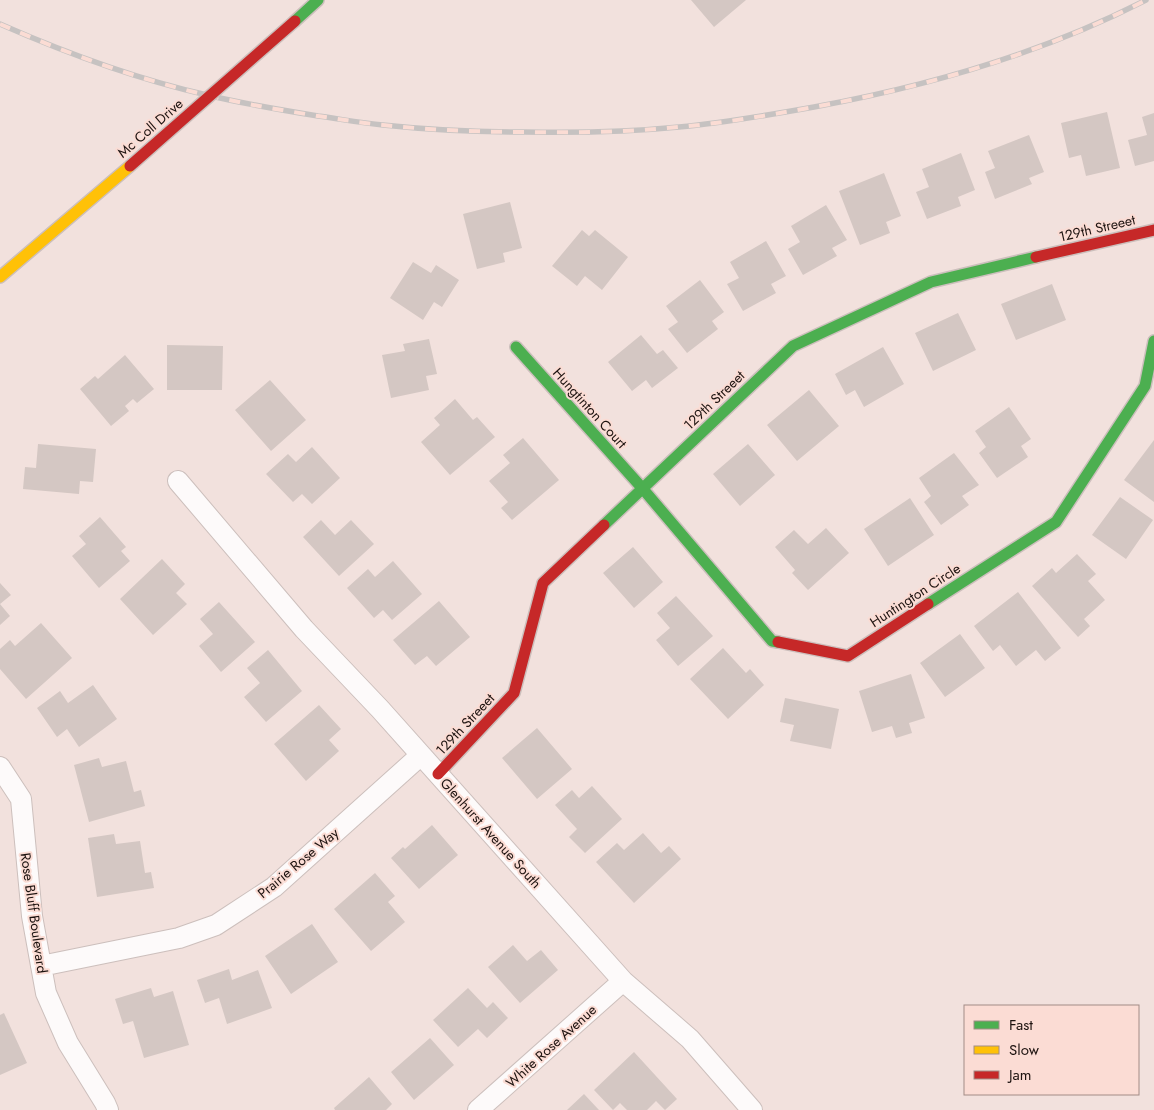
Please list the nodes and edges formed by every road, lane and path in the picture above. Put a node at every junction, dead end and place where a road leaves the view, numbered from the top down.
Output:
1 (318, 0) edge
2 (1154, 230) edge
3 (0, 278) edge
4 (1154, 342) edge
5 (516, 348) dead end
6 (178, 480) dead end
7 (643, 488) junction
8 (421, 756) junction
9 (0, 767) edge
10 (438, 774) junction
11 (41, 966) junction
12 (623, 981) junction
13 (108, 1110) edge
14 (478, 1110) edge
15 (752, 1110) edge

1 - 3 street, Mc Coll Drive, bridge
2 - 7 street, 129th Streeet
4 - 7 street, Huntington Circle
5 - 7 street, Hungtinton Court
6 - 8 street, Glenhurst Avenue South
7 - 10 street, 129th Streeet
8 - 10 street, Glenhurst Avenue South
8 - 11 street, Prairie Rose Way
9 - 11 street, Rose Bluff Boulevard
10 - 12 street, Glenhurst Avenue South
11 - 13 street, Rose Bluff Boulevard
12 - 14 street, White Rose Avenue
12 - 15 street, Glenhurst Avenue South

